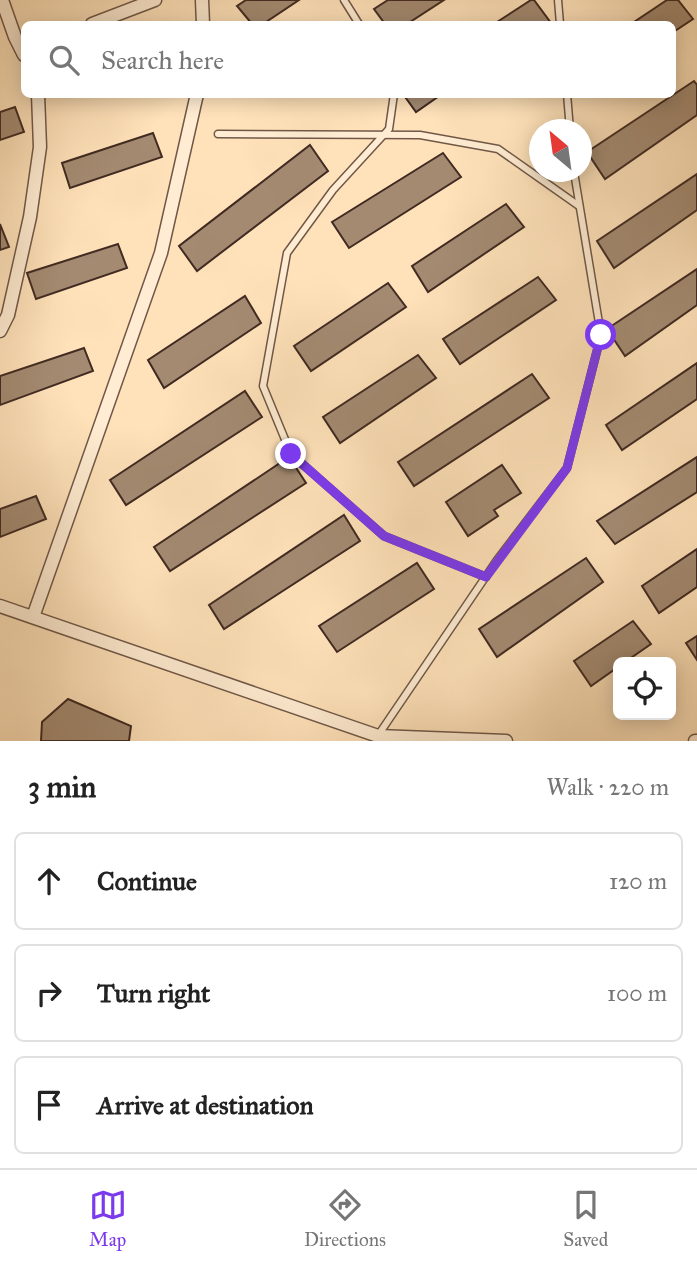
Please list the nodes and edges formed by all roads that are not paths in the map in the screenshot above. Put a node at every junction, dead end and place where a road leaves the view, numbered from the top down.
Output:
1 (2, 0) edge
2 (155, 0) edge
3 (202, 0) edge
4 (344, 0) edge
5 (558, 0) edge
6 (100, 21) edge
7 (202, 21) edge
8 (357, 21) edge
9 (560, 21) edge
10 (21, 48) edge
11 (38, 98) edge
12 (196, 98) edge
13 (393, 98) edge
14 (567, 98) edge
15 (569, 119) edge
16 (218, 134) dead end
17 (384, 135) junction
18 (575, 182) edge
19 (579, 206) junction
20 (0, 331) edge
21 (486, 577) junction
22 (0, 606) edge
23 (33, 617) junction
24 (378, 736) junction
25 (506, 741) edge

1 - 10 street
2 - 6 street
3 - 7 street
4 - 8 lane
5 - 9 lane
11 - 20 street
12 - 23 street
13 - 17 lane
14 - 15 lane
16 - 17 lane
17 - 19 lane
17 - 21 lane
18 - 19 lane
19 - 21 lane
21 - 24 lane
22 - 23 street
23 - 24 street
24 - 25 street

